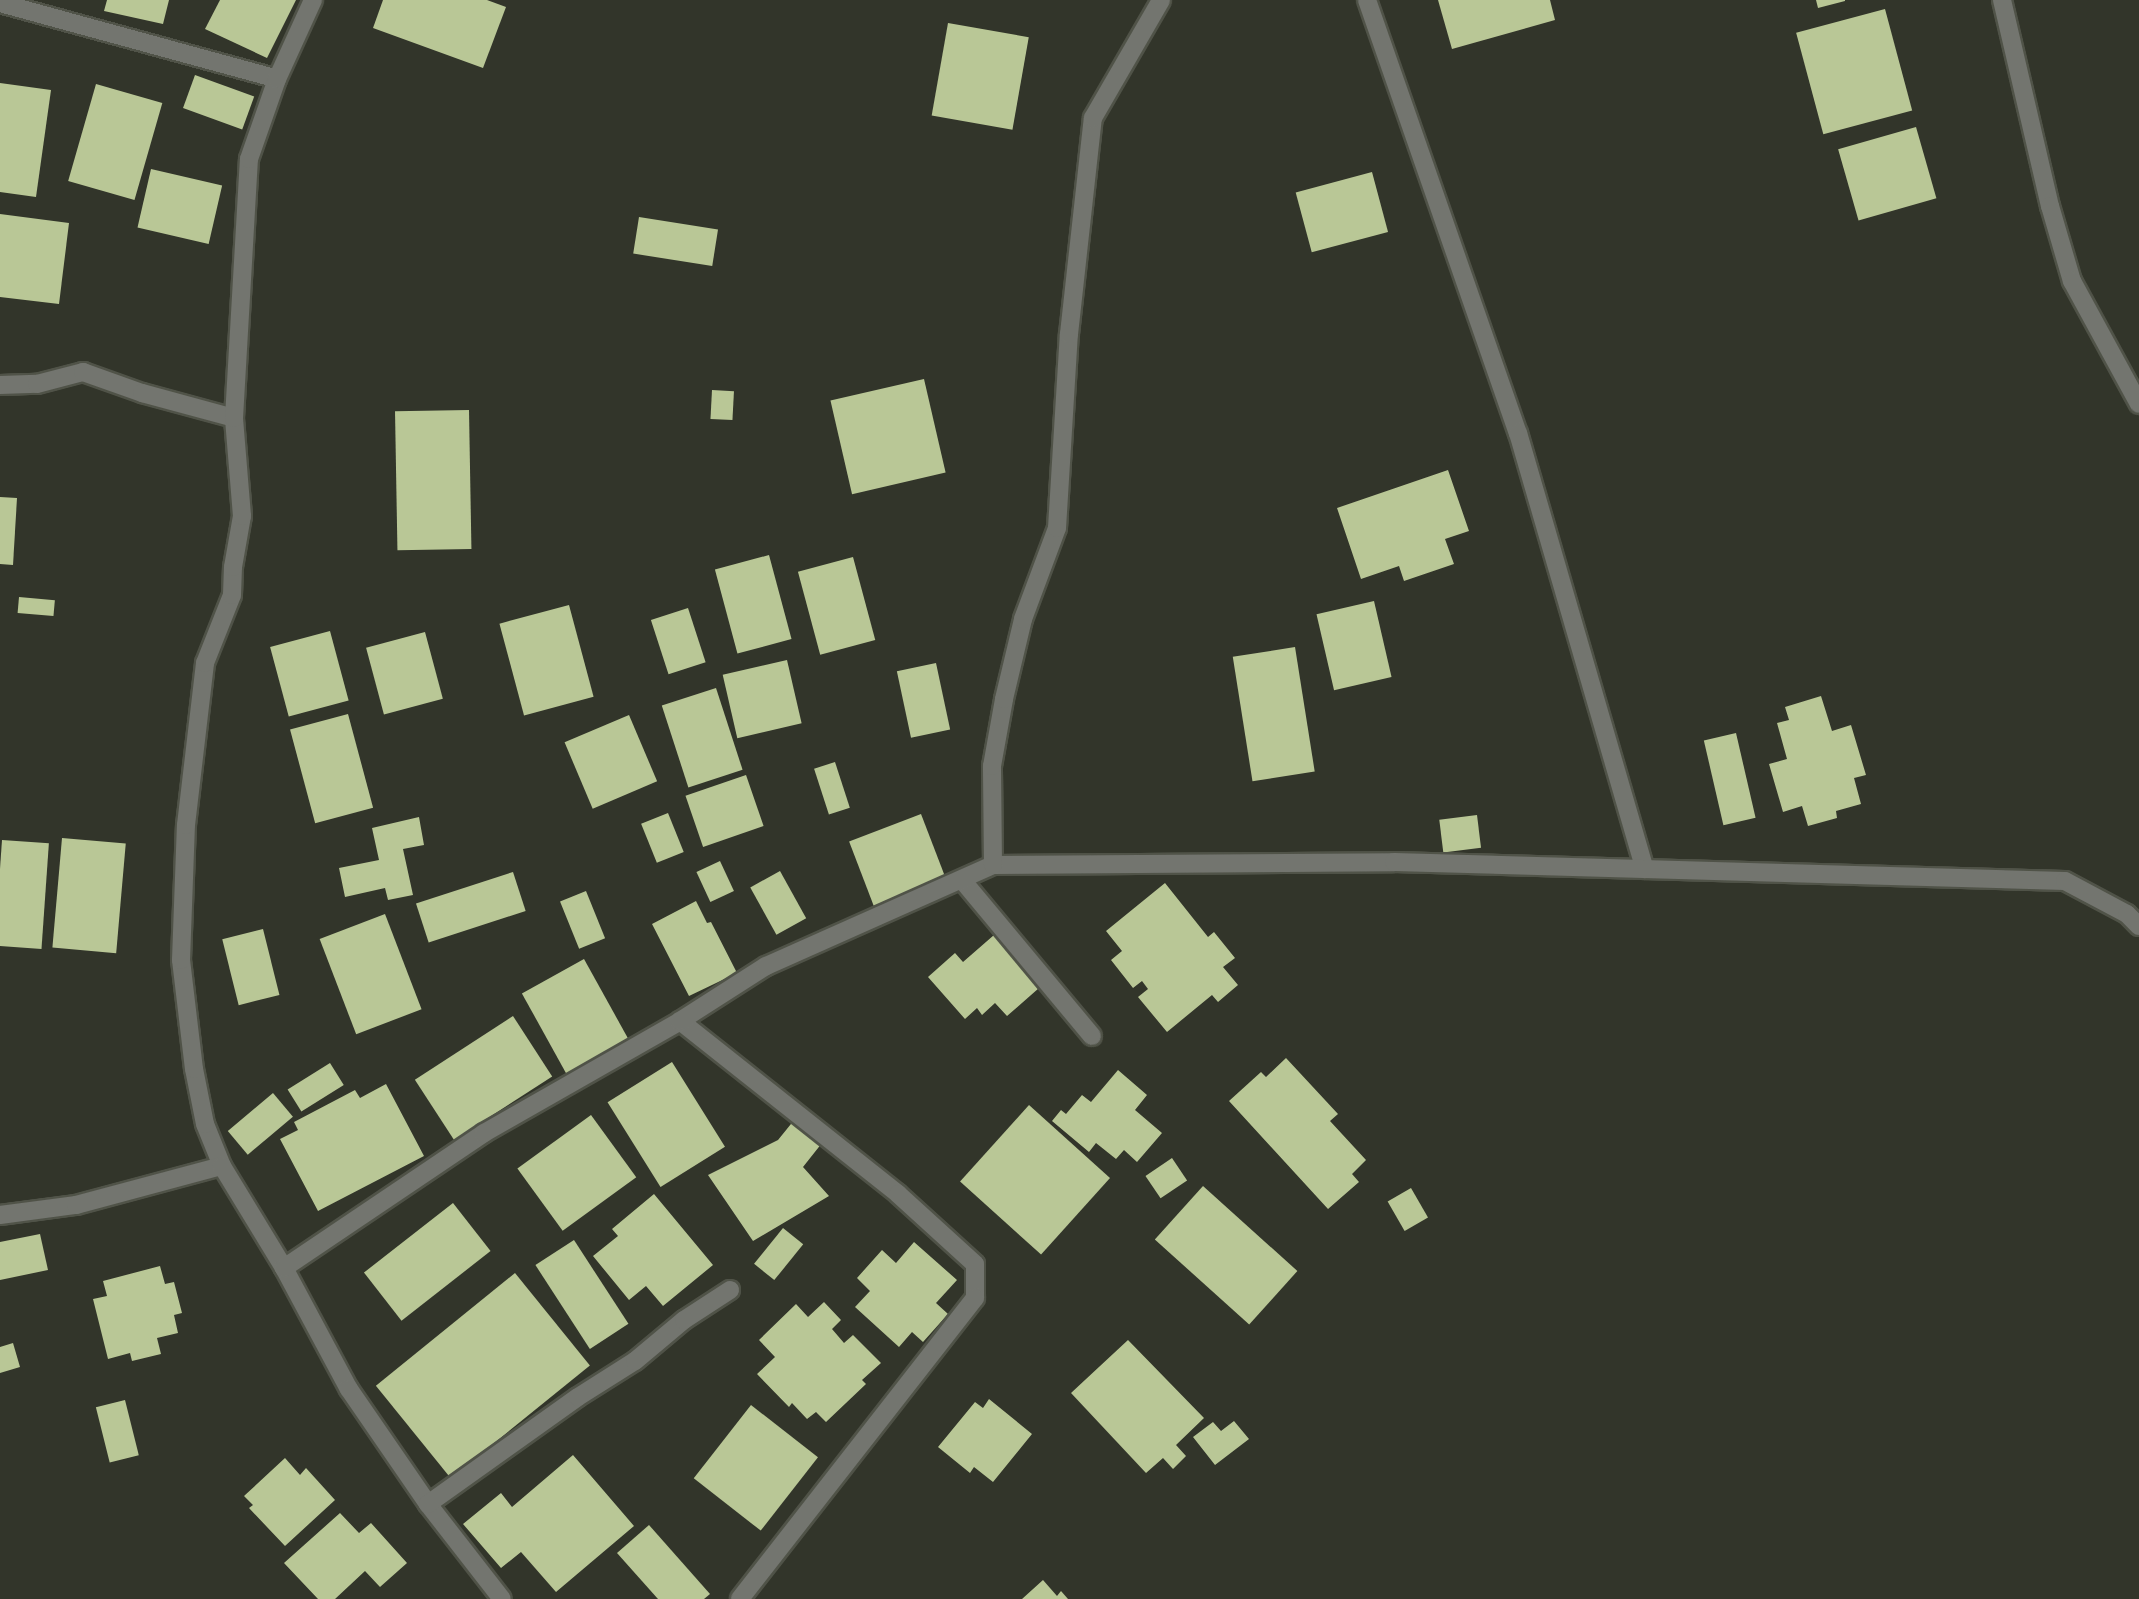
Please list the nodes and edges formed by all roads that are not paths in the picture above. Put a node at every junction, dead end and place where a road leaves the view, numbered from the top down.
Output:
1 (313, 0) edge
2 (1161, 0) edge
3 (1367, 0) edge
4 (2002, 0) edge
5 (0, 3) edge
6 (276, 79) junction
7 (0, 385) edge
8 (2139, 404) edge
9 (234, 418) junction
10 (993, 865) junction
11 (1645, 869) junction
12 (962, 880) junction
13 (2139, 926) edge
14 (680, 1021) junction
15 (1092, 1036) dead end
16 (222, 1166) junction
17 (0, 1215) edge
18 (284, 1268) junction
19 (730, 1290) dead end
20 (428, 1504) junction
21 (502, 1599) edge
22 (740, 1599) edge

1 - 6 street
2 - 10 street
3 - 11 street
4 - 8 street
5 - 6 street
6 - 9 street
7 - 9 street
9 - 16 street
10 - 11 street
10 - 12 street
11 - 13 street
12 - 14 street
12 - 15 street
14 - 18 street
14 - 22 street
16 - 17 street
16 - 18 street
18 - 20 street
19 - 20 street
20 - 21 street

